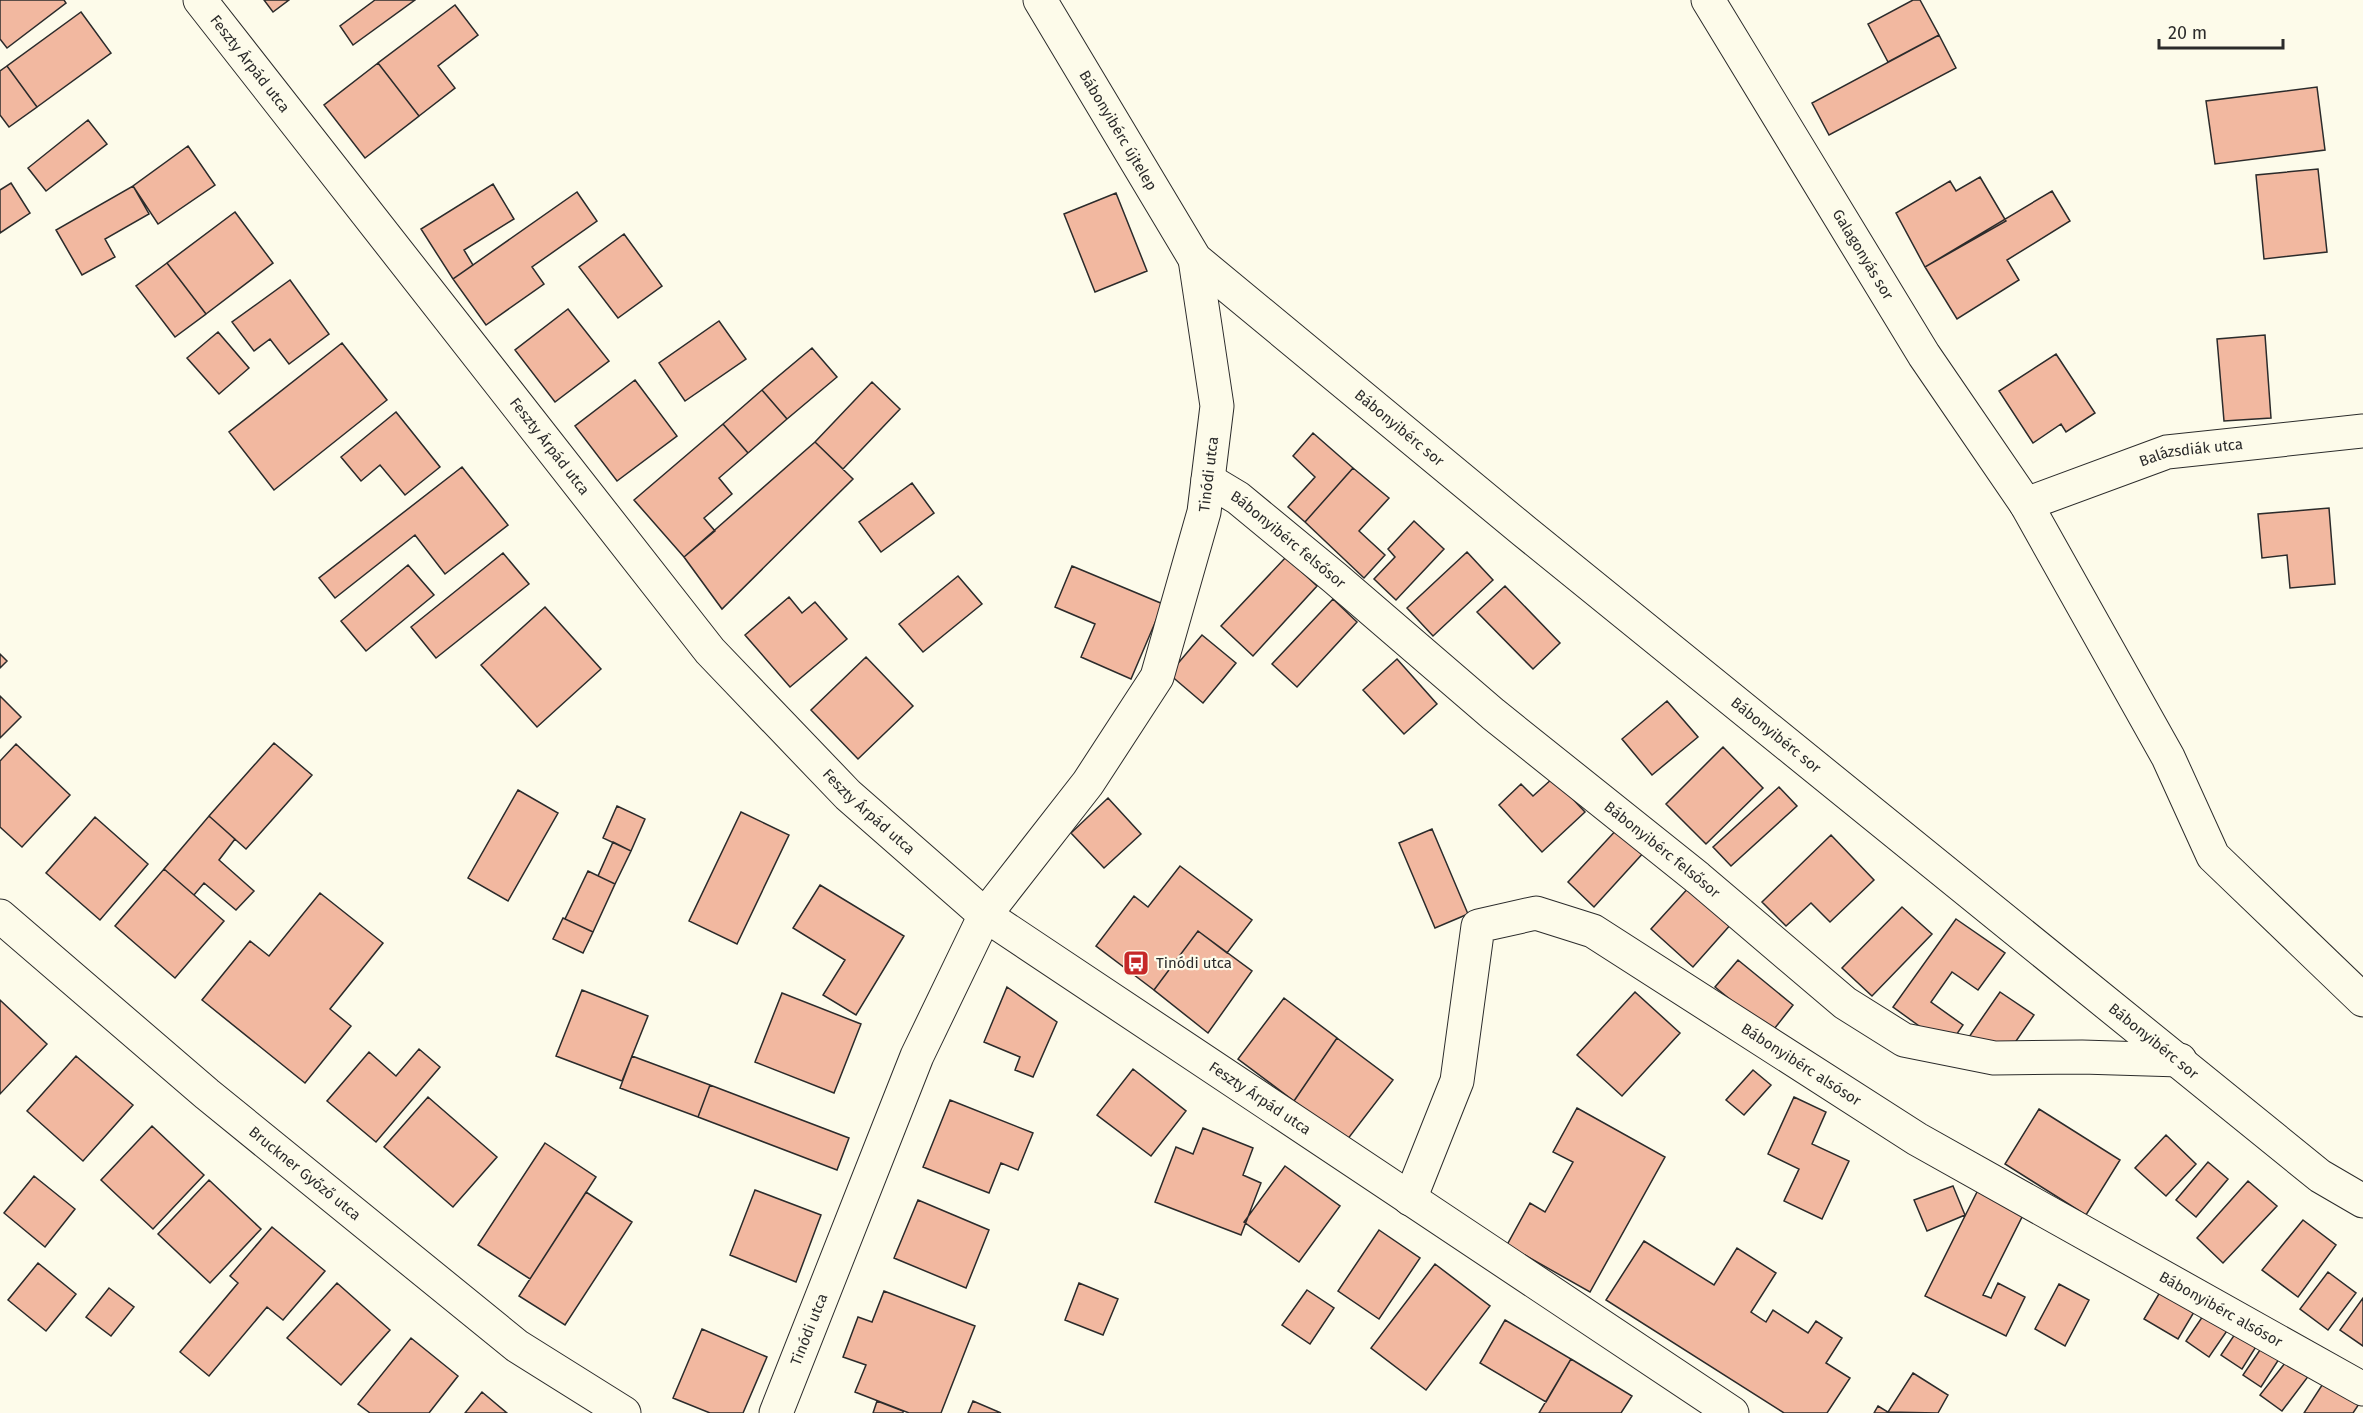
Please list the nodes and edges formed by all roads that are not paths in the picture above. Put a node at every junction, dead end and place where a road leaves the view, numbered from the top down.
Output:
1 (200, 0) edge
2 (1040, 0) edge
3 (1708, 0) edge
4 (1195, 259) junction
5 (2363, 431) edge
6 (1208, 480) junction
7 (2026, 504) junction
8 (986, 915) junction
9 (0, 916) edge
10 (2363, 1000) edge
11 (2180, 1060) junction
12 (1410, 1199) junction
13 (2363, 1201) edge
14 (2363, 1389) edge
15 (624, 1413) edge
16 (776, 1413) edge
17 (1732, 1413) edge

1 - 8 street, Feszty Árpád utca
2 - 4 street, Bábonyibérc újtelep
3 - 7 street, Galagonyás sor
4 - 6 street, Tinódi utca
4 - 11 street, Bábonyibérc sor
5 - 7 street, Balázsdiák utca
6 - 8 street, Tinódi utca
6 - 11 street, Bábonyibérc felsősor
7 - 10 street, Galagonyás sor
8 - 12 street, Feszty Árpád utca
8 - 16 street, Tinódi utca
9 - 15 street, Bruckner Győző utca
11 - 13 street, Bábonyibérc sor
12 - 14 street, Bábonyibérc alsósor
12 - 17 street, Feszty Árpád utca

